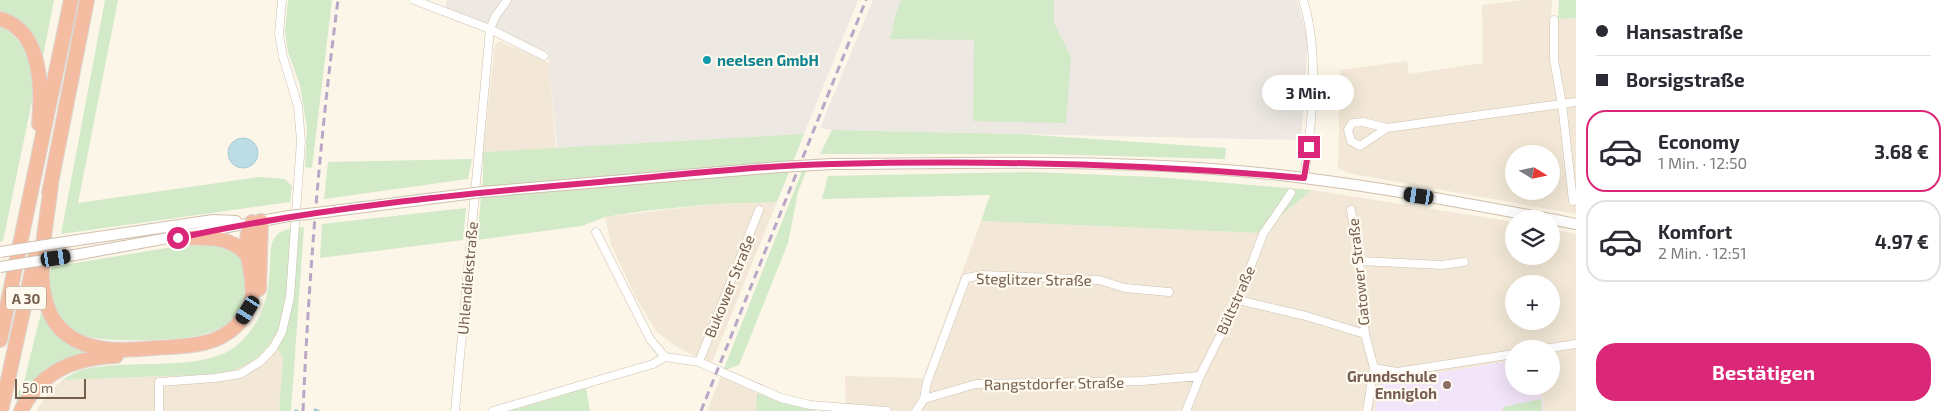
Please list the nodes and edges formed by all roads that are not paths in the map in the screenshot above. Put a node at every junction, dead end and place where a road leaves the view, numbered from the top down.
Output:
1 (71, 0) edge
2 (87, 0) edge
3 (282, 0) edge
4 (414, 0) edge
5 (508, 0) edge
6 (1303, 0) edge
7 (0, 19) edge
8 (1554, 20) dead end
9 (490, 29) junction
10 (544, 56) dead end
11 (1576, 102) edge
12 (1562, 104) junction
13 (1387, 128) junction
14 (1304, 178) junction
15 (51, 185) junction
16 (1291, 193) dead end
17 (1573, 201) dead end
18 (30, 202) junction
19 (759, 210) dead end
20 (1351, 210) dead end
21 (1505, 211) edge
22 (256, 221) junction
23 (1560, 221) edge
24 (1576, 224) edge
25 (596, 232) dead end
26 (178, 238) junction
27 (0, 252) edge
28 (247, 255) junction
29 (1359, 261) junction
30 (1464, 262) dead end
31 (0, 267) edge
32 (1169, 292) dead end
33 (1238, 300) junction
34 (1365, 334) junction
35 (0, 340) edge
36 (1576, 344) edge
37 (1560, 346) edge
38 (1505, 355) edge
39 (665, 357) junction
40 (699, 362) junction
41 (1374, 368) junction
42 (1200, 376) junction
43 (924, 399) junction
44 (0, 411) edge
45 (21, 411) edge
46 (159, 411) edge
47 (455, 411) edge
48 (493, 411) edge
49 (887, 411) edge
50 (916, 411) edge
51 (1186, 411) edge
52 (1366, 411) edge

1 - 18 highway, A 30
2 - 15 highway, A 30
3 - 46 street
4 - 9 street
5 - 9 street, Uhlendiekstraße
6 - 14 street
7 - 18 highway
8 - 12 street
9 - 10 street
9 - 47 street, Uhlendiekstraße
11 - 12 street
12 - 13 street
12 - 17 street
13 - 13 street
14 - 21 main road
14 - 22 main road, bridge
15 - 28 highway
15 - 44 highway, A 30
16 - 33 street, Bültstraße
18 - 35 highway, A 30
19 - 40 street, Bukower Straße
20 - 29 street, Gatower Straße
22 - 26 main road
22 - 27 main road, bridge
22 - 28 highway
22 - 45 highway
23 - 24 main road
25 - 39 street
26 - 28 highway
26 - 31 main road, bridge
29 - 30 street
29 - 34 street, Gatower Straße
32 - 43 street, Steglitzer Straße
33 - 34 street, Gatower Straße
33 - 42 street, Bültstraße
34 - 41 street, Gatower Straße
36 - 37 street
38 - 41 street
39 - 40 street
39 - 48 street
40 - 49 street
41 - 52 street
42 - 43 street, Rangstdorfer Straße
42 - 51 street, Bültstraße
43 - 50 street

